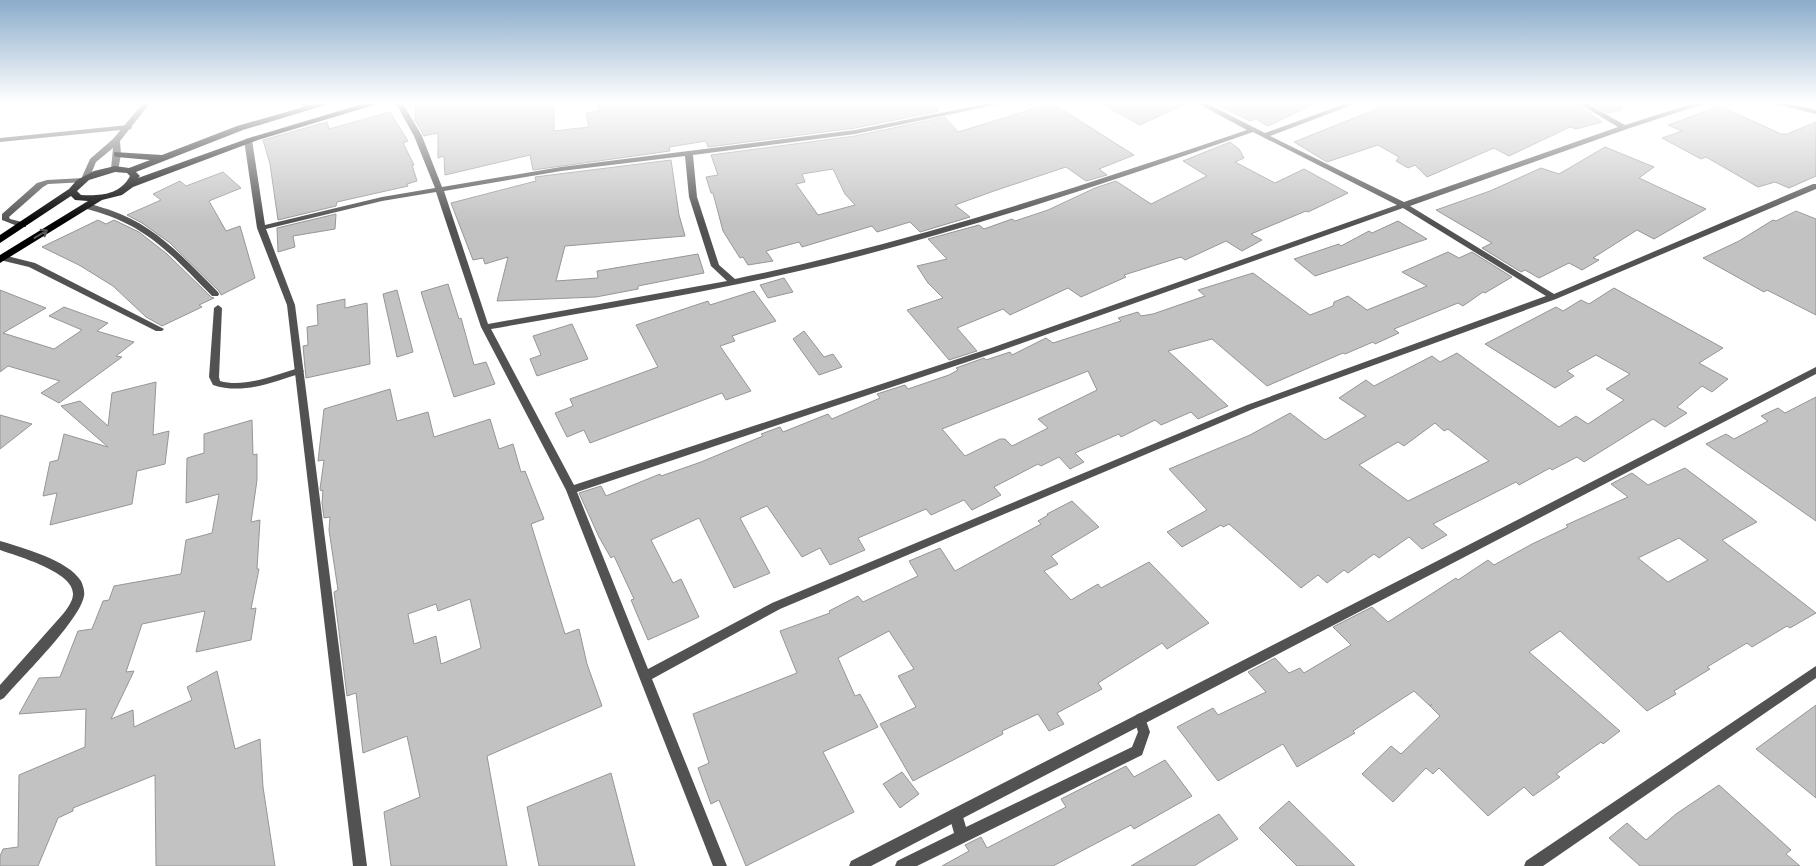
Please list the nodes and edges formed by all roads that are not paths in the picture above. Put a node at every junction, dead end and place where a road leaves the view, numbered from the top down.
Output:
1 (114, 142) edge
2 (116, 142) edge
3 (205, 142) edge
4 (242, 142) edge
5 (248, 142) edge
6 (421, 142) edge
7 (776, 142) edge
8 (1217, 142) edge
9 (1281, 142) edge
10 (1580, 142) edge
11 (117, 154) junction
12 (177, 154) junction
13 (689, 154) junction
14 (115, 169) junction
15 (130, 171) junction
16 (84, 178) junction
17 (133, 184) junction
18 (1816, 186) edge
19 (439, 189) junction
20 (72, 191) junction
21 (98, 199) junction
22 (1403, 205) junction
23 (86, 206) junction
24 (23, 225) junction
25 (261, 228) junction
26 (0, 240) edge
27 (2, 259) edge
28 (733, 282) junction
29 (215, 294) dead end
30 (1553, 297) junction
31 (218, 308) dead end
32 (485, 327) junction
33 (159, 329) dead end
34 (1816, 370) edge
35 (299, 371) junction
36 (571, 490) junction
37 (0, 545) edge
38 (1816, 671) edge
39 (645, 676) junction
40 (0, 694) edge
41 (1140, 719) junction
42 (956, 815) junction
43 (962, 836) junction
44 (360, 866) edge
45 (720, 866) edge
46 (856, 866) edge
47 (902, 866) edge
48 (1531, 866) edge

1 - 16 street
2 - 11 street
3 - 12 main road
4 - 17 main road
5 - 25 street
6 - 19 street
7 - 13 street
8 - 28 street
9 - 22 street
10 - 22 street
11 - 12 main road
11 - 14 street
12 - 15 main road
13 - 19 street
13 - 28 street
14 - 15 main road
14 - 16 main road
15 - 17 main road
16 - 20 main road
16 - 24 street
17 - 21 main road
18 - 30 street
19 - 25 street
19 - 32 street
20 - 21 main road
20 - 24 main road
21 - 23 main road
22 - 30 street
22 - 36 street
27 -> 23 main road
23 - 29 street
24 - 26 main road
25 - 35 street
27 - 33 street
28 - 32 street
30 - 39 street
31 - 35 street
32 - 36 street
34 - 41 street
35 - 44 street
36 - 39 street
37 - 40 street
38 - 48 street
39 - 45 street
41 - 42 street
41 - 43 street
42 - 43 street
42 - 46 street
43 - 47 street

